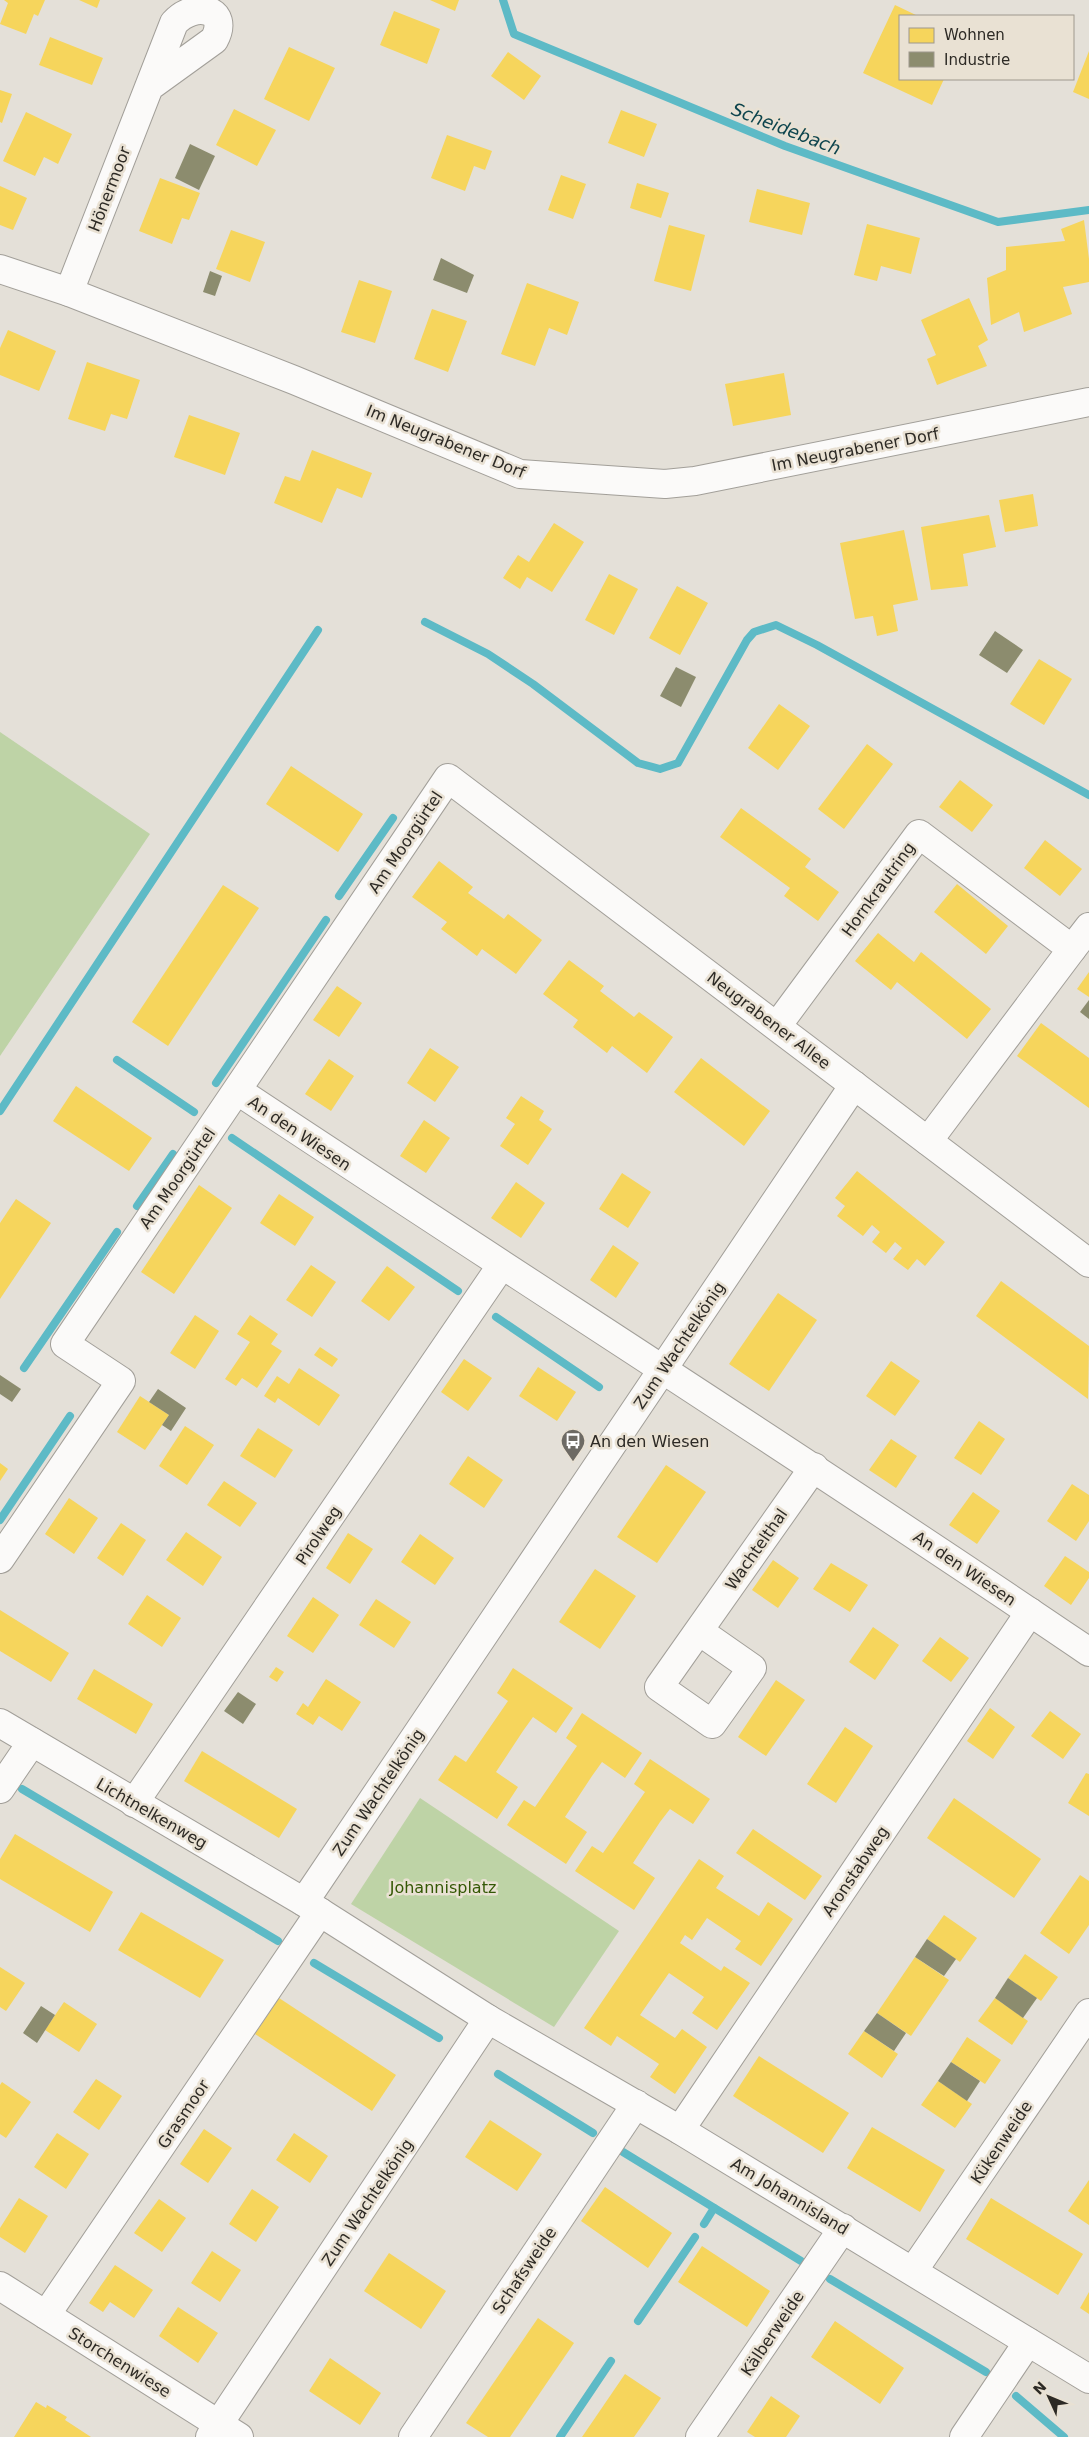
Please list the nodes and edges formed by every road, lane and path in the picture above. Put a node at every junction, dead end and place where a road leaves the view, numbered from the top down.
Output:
1 (149, 87) dead end
2 (0, 268) edge
3 (69, 292) junction
4 (1089, 402) edge
5 (448, 778) joint
6 (1089, 926) edge
7 (1072, 949) junction
8 (776, 1026) junction
9 (854, 1085) junction
10 (238, 1091) junction
11 (928, 1141) junction
12 (1089, 1263) edge
13 (501, 1266) junction
14 (663, 1368) junction
15 (814, 1467) junction
16 (0, 1559) edge
17 (1030, 1612) junction
18 (699, 1631) dead end
19 (1089, 1652) edge
20 (0, 1722) edge
21 (32, 1742) junction
22 (0, 1789) edge
23 (134, 1803) junction
24 (312, 1907) junction
25 (1089, 2013) edge
26 (488, 2019) junction
27 (636, 2104) junction
28 (680, 2130) junction
29 (843, 2228) junction
30 (912, 2271) junction
31 (0, 2286) edge
32 (46, 2315) junction
33 (1028, 2342) junction
34 (1089, 2379) edge
35 (222, 2433) edge
36 (413, 2437) edge
37 (700, 2437) edge
38 (964, 2437) edge

1 - 3 street, Hönermoor
2 - 3 street, Im Neugrabener Dorf
3 - 4 street, Im Neugrabener Dorf
5 - 8 street, Neugrabener Allee
5 - 10 street, Am Moorgürtel
6 - 7 street
7 - 8 street, Hornkrautring
7 - 11 street
8 - 9 street, Neugrabener Allee
9 - 11 street, Neugrabener Allee
9 - 14 street, Zum Wachtelkönig
10 - 13 street, An den Wiesen
10 - 16 street, Am Moorgürtel
11 - 12 street, Neugrabener Allee
13 - 14 street, An den Wiesen
13 - 23 street, Pirolweg
14 - 15 street, An den Wiesen
14 - 24 street, Zum Wachtelkönig
15 - 17 street, An den Wiesen
15 - 18 street, Wachtelthal
17 - 19 street, An den Wiesen
17 - 28 street, Aronstabweg
20 - 21 street, Lichtnelkenweg
21 - 22 street
21 - 23 street, Lichtnelkenweg
23 - 24 street, Lichtnelkenweg
24 - 26 street
24 - 32 street, Grasmoor
25 - 30 street, Kükenweide
26 - 27 street, Am Johannisland
26 - 35 street, Zum Wachtelkönig
27 - 28 street, Am Johannisland
27 - 36 street, Schafsweide
28 - 29 street, Am Johannisland
29 - 30 street, Am Johannisland
29 - 37 street, Kälberweide
30 - 33 street, Am Johannisland
31 - 32 street, Storchenwiese
32 - 35 street, Storchenwiese
33 - 34 street, Am Johannisland
33 - 38 street

